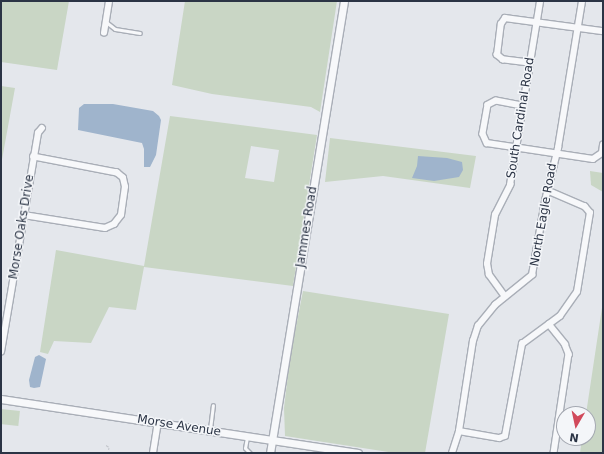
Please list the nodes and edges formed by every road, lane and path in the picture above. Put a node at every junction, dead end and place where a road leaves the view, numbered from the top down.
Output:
1 (110, 1) edge
2 (344, 1) edge
3 (540, 1) edge
4 (582, 1) edge
5 (535, 21) junction
6 (106, 22) junction
7 (578, 28) junction
8 (603, 31) edge
9 (104, 33) dead end
10 (140, 33) dead end
11 (529, 63) junction
12 (522, 106) junction
13 (42, 128) dead end
14 (603, 145) edge
15 (516, 147) junction
16 (556, 153) junction
17 (34, 157) junction
18 (548, 190) junction
19 (24, 215) junction
20 (505, 297) junction
21 (549, 324) junction
22 (1, 352) edge
23 (1, 399) edge
24 (213, 405) dead end
25 (158, 423) junction
26 (209, 431) junction
27 (459, 431) junction
28 (247, 437) junction
29 (272, 441) junction
30 (106, 445) dead end
31 (108, 453) edge
32 (153, 453) edge
33 (250, 453) edge
34 (270, 453) edge
35 (358, 453) edge
36 (452, 453) edge
37 (554, 453) edge

1 - 6 street
2 - 29 street, Jammes Road
3 - 5 street, South Cardinal Road
4 - 7 street, North Eagle Road
5 - 7 street
5 - 11 street, South Cardinal Road
5 - 11 street
6 - 9 street
6 - 10 lane
7 - 8 street
7 - 16 street, North Eagle Road
11 - 12 street, South Cardinal Road
12 - 15 street, South Cardinal Road
12 - 15 street
13 - 17 street, Morse Oaks Drive
14 - 16 street
15 - 16 street
15 - 20 street, South Cardinal Road
16 - 18 street, North Eagle Road
17 - 19 street, Morse Oaks Drive
17 - 19 street
18 - 20 street, North Eagle Road
18 - 21 street
19 - 22 street, Morse Oaks Drive
20 - 27 street, North Eagle Road
21 - 27 street
21 - 37 street
23 - 25 street, Morse Avenue
24 - 26 lane
25 - 26 street, Morse Avenue
25 - 32 street
26 - 28 street, Morse Avenue
27 - 36 street, North Eagle Road
28 - 29 street, Morse Avenue
28 - 33 lane
29 - 34 street, Jammes Road
29 - 35 street, Morse Avenue
30 - 31 path

